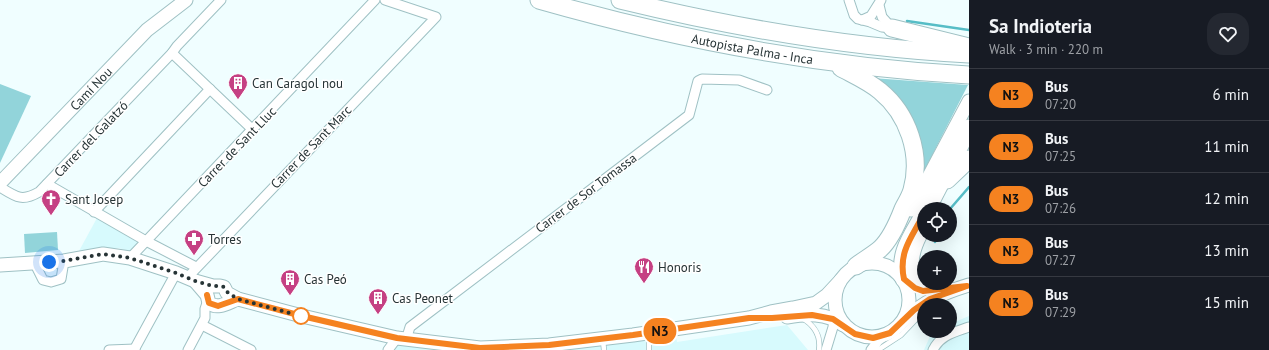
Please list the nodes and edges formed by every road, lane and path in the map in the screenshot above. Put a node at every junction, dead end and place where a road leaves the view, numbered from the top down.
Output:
1 (186, 0) edge
2 (221, 0) edge
3 (376, 0) edge
4 (385, 0) edge
5 (539, 0) edge
6 (620, 0) edge
7 (849, 0) edge
8 (880, 2) edge
9 (862, 20) junction
10 (892, 28) junction
11 (969, 47) edge
12 (172, 53) junction
13 (969, 54) edge
14 (830, 62) junction
15 (969, 75) edge
16 (210, 89) junction
17 (767, 90) dead end
18 (969, 102) edge
19 (969, 128) edge
20 (253, 130) junction
21 (969, 159) edge
22 (0, 183) edge
23 (47, 184) junction
24 (0, 187) edge
25 (933, 202) edge
26 (933, 202) edge
27 (94, 212) junction
28 (917, 227) edge
29 (146, 241) junction
30 (918, 242) edge
31 (130, 258) junction
32 (64, 261) junction
33 (34, 262) junction
34 (0, 265) edge
35 (861, 265) junction
36 (196, 267) junction
37 (917, 276) edge
38 (186, 277) junction
39 (903, 279) junction
40 (840, 281) junction
41 (968, 285) edge
42 (957, 288) edge
43 (917, 289) edge
44 (920, 290) edge
45 (949, 290) junction
46 (209, 294) junction
47 (939, 298) edge
48 (228, 300) junction
49 (792, 316) junction
50 (749, 318) junction
51 (838, 318) junction
52 (917, 318) edge
53 (204, 321) junction
54 (903, 321) junction
55 (969, 327) edge
56 (648, 333) junction
57 (886, 335) junction
58 (402, 339) junction
59 (603, 344) edge
60 (134, 349) edge
61 (109, 350) edge
62 (188, 350) edge
63 (250, 350) edge
64 (388, 350) edge
65 (649, 350) edge
66 (819, 350) edge
67 (826, 350) edge
68 (871, 350) edge
69 (878, 350) edge
70 (933, 350) edge

1 - 22 main road, Camí Nou
2 - 12 street, Carrer del Galatzó
3 - 20 street, Carrer de Sant Lluc
4 - 36 street, Carrer de Sant Marc
5 - 14 highway, Autopista Palma - Inca
6 - 13 highway, Autopista Palma - Inca
7 - 9 street
8 - 9 street
8 - 10 street
9 - 10 street
10 - 11 highway
12 - 16 street
12 - 23 street, Carrer del Galatzó
14 - 15 highway, Autopista Palma - Inca
14 - 35 highway
16 - 20 street
16 - 27 street
17 - 58 street, Carrer de Sor Tomassa
18 - 35 main road
19 - 25 highway
20 - 29 street, Carrer de Sant Lluc
21 - 26 highway
23 - 24 street, Carrer del Galatzó
23 - 27 street
27 - 29 street
28 - 39 highway
29 - 31 street, Carrer de Sant Lluc
29 - 36 street
30 - 37 main road
31 - 32 main road
31 - 38 main road
32 - 33 main road
32 - 33 street
33 - 34 main road
35 - 39 main road
35 - 40 main road
36 - 38 street, Carrer de Sant Marc
38 - 46 main road
38 - 60 street, Carrer de Sant Marc
39 - 43 main road
39 - 54 main road
40 - 50 main road
40 - 51 main road
41 - 42 main road
44 - 45 main road
45 - 47 lane
45 - 54 main road
46 - 48 main road
46 - 48 main road
46 - 53 street
48 - 53 street
48 - 58 main road
49 - 50 main road
49 - 51 main road
49 - 66 lane
50 - 56 main road
51 - 57 main road
51 - 67 street
52 - 69 lane
53 - 62 street
53 - 63 street
54 - 57 main road
55 - 70 street
56 - 59 main road
56 - 65 lane
57 - 68 street
58 - 59 main road
58 - 64 street
60 - 61 street

